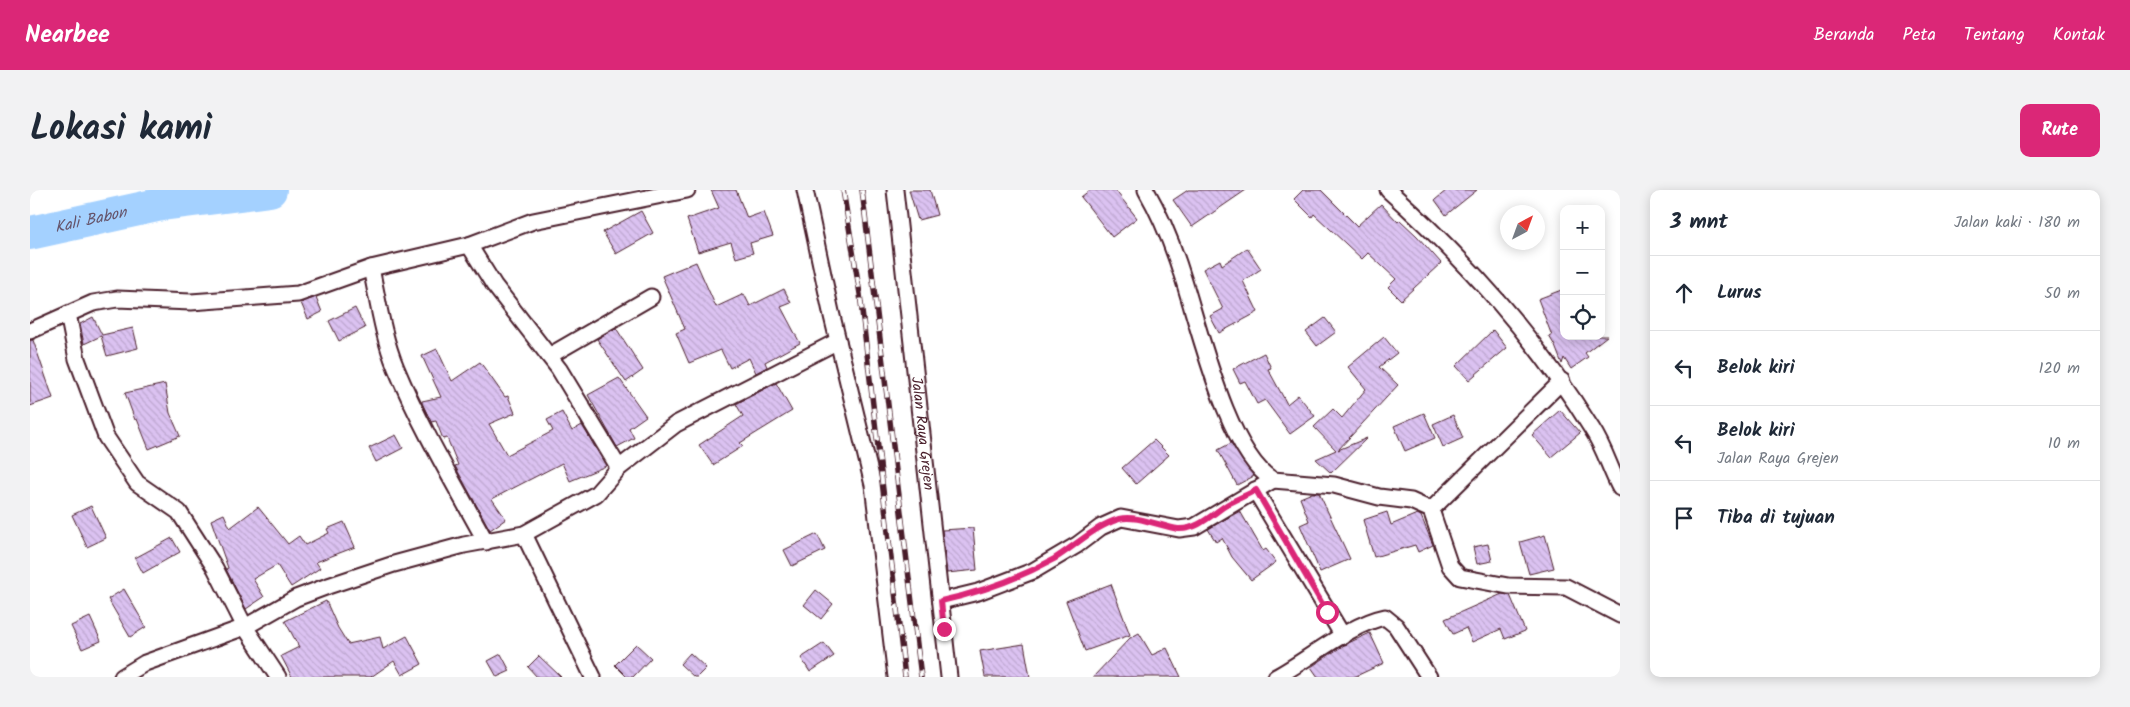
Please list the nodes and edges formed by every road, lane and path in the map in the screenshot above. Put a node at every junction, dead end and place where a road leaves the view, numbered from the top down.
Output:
1 (687, 190) edge
2 (805, 190) edge
3 (895, 190) edge
4 (1146, 190) edge
5 (1388, 190) edge
6 (469, 245) junction
7 (371, 268) junction
8 (651, 297) dead end
9 (68, 314) junction
10 (30, 331) edge
11 (838, 340) junction
12 (549, 356) junction
13 (1562, 381) junction
14 (619, 468) junction
15 (1273, 480) junction
16 (1620, 488) edge
17 (1256, 490) junction
18 (1431, 510) junction
19 (524, 534) junction
20 (486, 542) junction
21 (941, 601) junction
22 (1620, 615) edge
23 (245, 627) junction
24 (1343, 636) junction
25 (122, 677) edge
26 (278, 677) edge
27 (593, 677) edge
28 (896, 677) edge
29 (949, 677) edge
30 (1276, 677) edge
31 (1429, 677) edge

1 - 6 street
2 - 11 street
3 - 21 street, Jalan Raya Grejen
4 - 15 street
5 - 13 street
6 - 7 street
6 - 12 street
7 - 9 street
7 - 20 street
8 - 12 street
9 - 10 street
9 - 23 street
11 - 14 street
11 - 28 street
12 - 14 street
13 - 16 street
13 - 18 street
14 - 19 street
15 - 17 street
15 - 18 street
17 - 21 street
17 - 24 street
18 - 22 street
19 - 20 street
19 - 27 street
20 - 23 street
21 - 29 street, Jalan Raya Grejen
23 - 25 street
23 - 26 street
24 - 30 street
24 - 31 street

